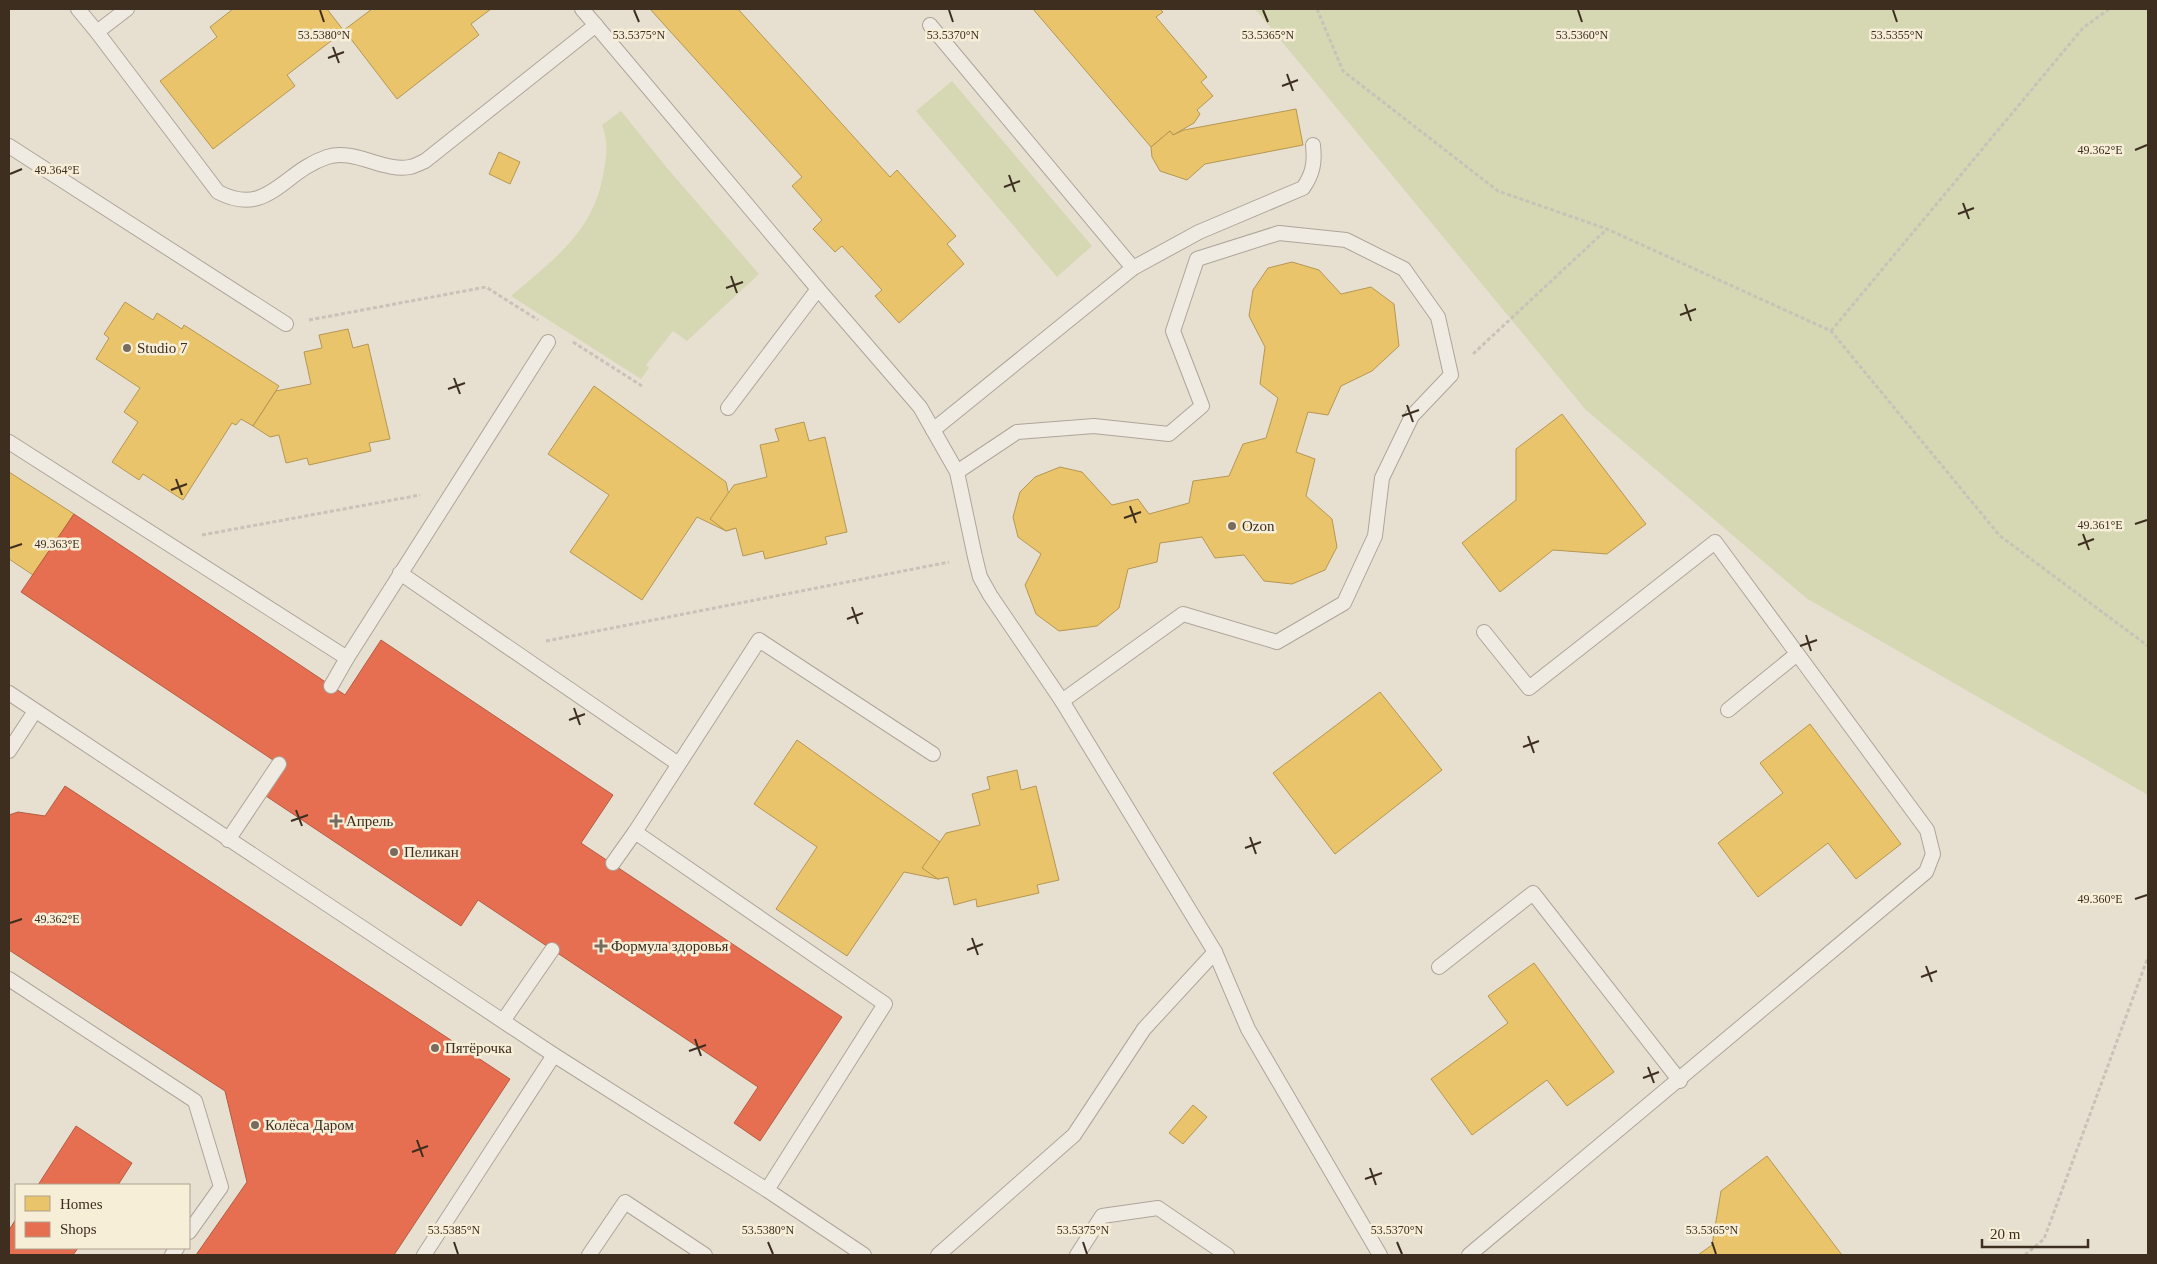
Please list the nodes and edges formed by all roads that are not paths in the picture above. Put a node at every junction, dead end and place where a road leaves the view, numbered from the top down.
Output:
1 (78, 9) edge
2 (127, 9) edge
3 (582, 9) edge
4 (596, 24) junction
5 (930, 25) dead end
6 (97, 32) junction
7 (1313, 145) dead end
8 (9, 146) edge
9 (1133, 268) junction
10 (818, 289) junction
11 (286, 324) road end
12 (548, 342) dead end
13 (728, 408) dead end
14 (933, 430) junction
15 (9, 442) edge
16 (957, 472) junction
17 (400, 573) junction
18 (1484, 632) dead end
19 (1797, 654) junction
20 (347, 658) junction
21 (331, 686) dead end
22 (9, 693) edge
23 (1062, 701) junction
24 (1728, 710) dead end
25 (35, 711) junction
26 (9, 751) edge
27 (933, 754) dead end
28 (279, 764) dead end
29 (677, 764) junction
30 (635, 832) junction
31 (228, 840) junction
32 (613, 863) dead end
33 (552, 950) dead end
34 (1215, 952) junction
35 (1439, 967) dead end
36 (9, 979) edge
37 (503, 1021) junction
38 (554, 1055) junction
39 (1680, 1081) junction
40 (767, 1190) junction
41 (190, 1231) edge
42 (1477, 1253) edge
43 (424, 1255) edge
44 (589, 1255) edge
45 (705, 1255) edge
46 (864, 1255) edge
47 (938, 1255) edge
48 (1077, 1255) edge
49 (1227, 1255) edge
50 (1380, 1255) edge

1 - 6 lane
2 - 6 lane
3 - 4 lane
4 - 6 lane
4 - 10 lane
5 - 9 lane
7 - 9 lane
8 - 11 lane
9 - 14 lane
10 - 13 lane
10 - 14 lane
12 - 17 lane
14 - 16 lane
15 - 20 lane
16 - 23 lane
16 - 23 lane
17 - 20 lane
17 - 29 lane
18 - 19 lane
19 - 24 lane
19 - 39 lane
20 - 21 lane
22 - 25 lane
23 - 34 lane
25 - 26 lane
25 - 31 lane
27 - 29 lane
28 - 31 lane
29 - 30 lane
30 - 32 lane
30 - 40 lane
31 - 37 lane
33 - 37 lane
34 - 47 lane
34 - 50 lane
35 - 39 lane
36 - 41 lane
37 - 38 lane
38 - 40 lane
38 - 43 lane
39 - 42 lane
40 - 46 lane
44 - 45 lane
48 - 49 lane

